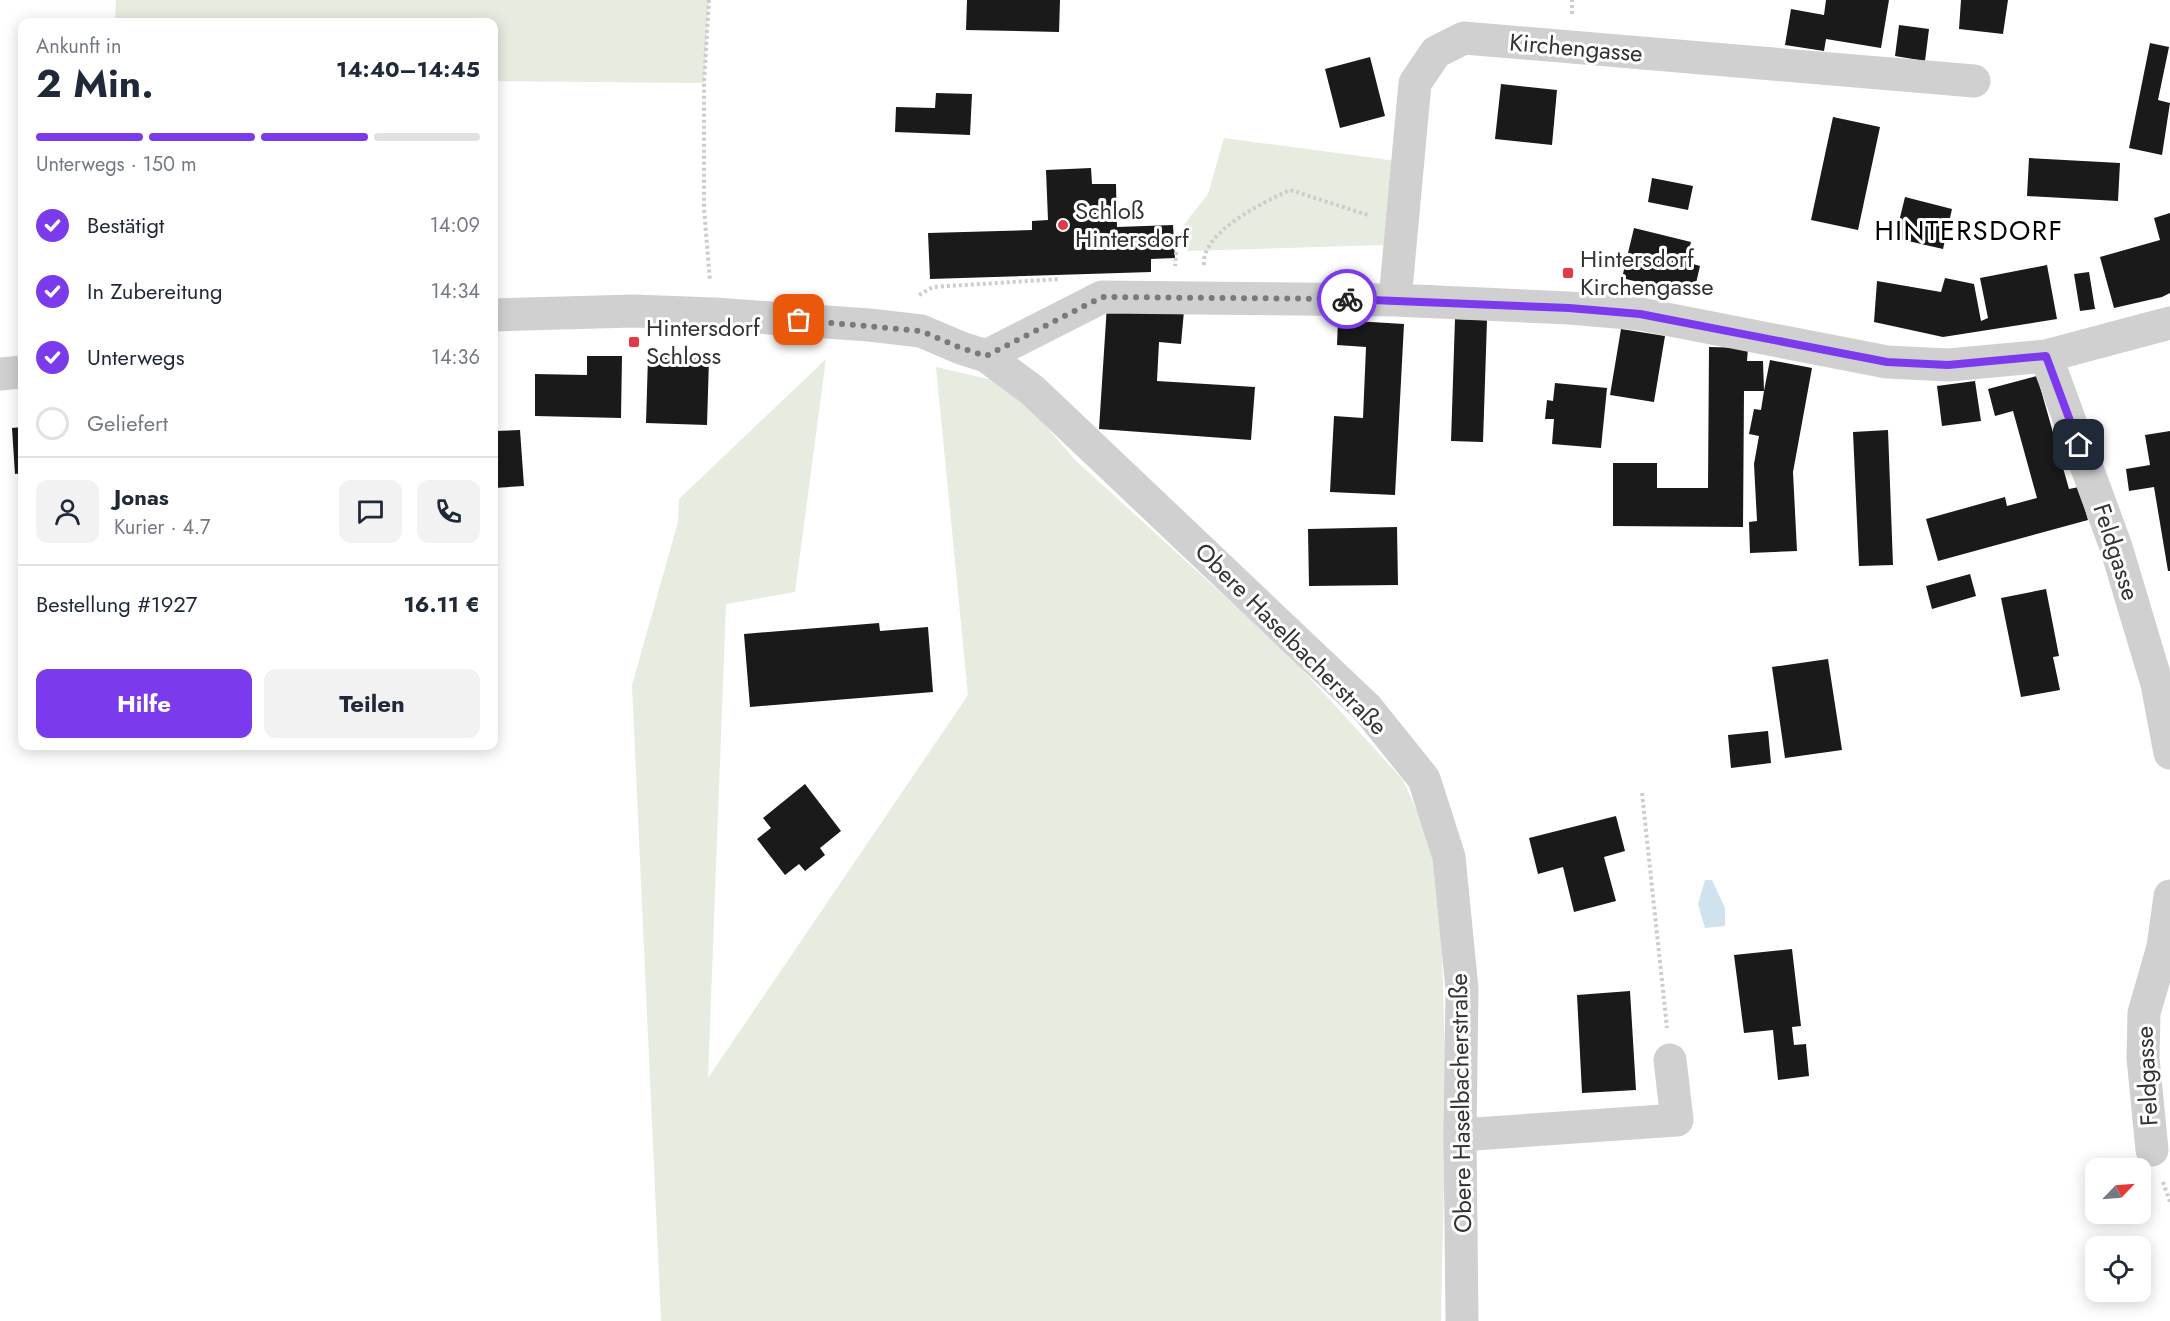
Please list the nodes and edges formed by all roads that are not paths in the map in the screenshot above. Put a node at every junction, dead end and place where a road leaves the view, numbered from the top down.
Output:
1 (1974, 81) dead end
2 (1395, 300) junction
3 (498, 315) edge
4 (2170, 323) edge
5 (986, 356) junction
6 (2046, 356) junction
7 (18, 372) edge
8 (0, 374) edge
9 (2170, 753) edge
10 (2170, 896) edge
11 (1670, 1060) road end
12 (1460, 1135) junction
13 (2152, 1150) dead end
14 (1462, 1321) edge

1 - 2 street, Kirchengasse
2 - 5 street
2 - 6 street
3 - 5 street, Obere Haselbacherstraße
4 - 6 street
5 - 12 street, Obere Haselbacherstraße
6 - 9 street, Feldgasse
7 - 8 street
10 - 13 street, Feldgasse
11 - 12 street
12 - 14 street, Obere Haselbacherstraße

